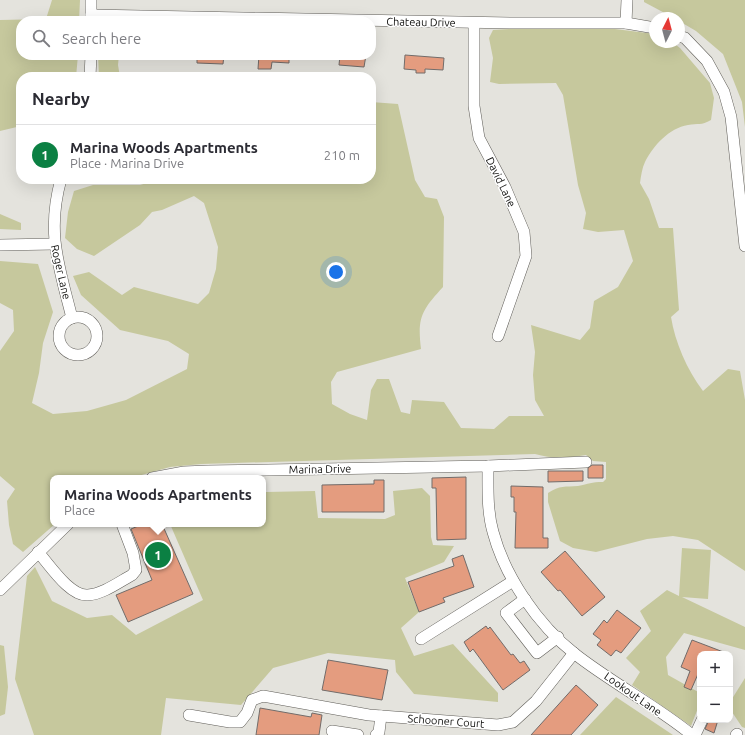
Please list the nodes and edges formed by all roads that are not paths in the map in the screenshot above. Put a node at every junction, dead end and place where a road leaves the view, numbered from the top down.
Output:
1 (91, 0) edge
2 (626, 0) edge
3 (91, 16) edge
4 (376, 22) edge
5 (474, 23) junction
6 (626, 23) junction
7 (649, 27) edge
8 (685, 38) edge
9 (91, 60) edge
10 (90, 72) edge
11 (60, 184) edge
12 (54, 244) junction
13 (0, 245) edge
14 (745, 246) edge
15 (72, 318) dead end
16 (498, 336) dead end
17 (586, 462) dead end
18 (488, 466) junction
19 (168, 475) edge
20 (65, 527) edge
21 (123, 527) edge
22 (38, 552) junction
23 (513, 581) junction
24 (0, 590) edge
25 (525, 599) junction
26 (558, 637) junction
27 (421, 639) dead end
28 (574, 653) junction
29 (189, 715) dead end
30 (381, 716) junction
31 (700, 723) edge
32 (332, 731) dead end
33 (358, 735) edge
34 (376, 735) edge
35 (693, 735) edge

1 - 3 street
2 - 6 street
4 - 5 street, Chateau Drive
5 - 6 street, Chateau Drive
5 - 16 street, David Lane
6 - 7 street, Chateau Drive
8 - 14 street
9 - 10 street
11 - 12 street, Roger Lane
12 - 13 street
12 - 15 street, Roger Lane
17 - 18 street, Marina Drive
18 - 19 street, Marina Drive
18 - 23 street
20 - 22 street
21 - 22 street
22 - 24 street
23 - 25 street
23 - 27 street
25 - 26 street
25 - 26 street
26 - 28 street
28 - 30 street, Schooner Court
28 - 35 street, Lookout Lane
29 - 30 street, Schooner Court
30 - 34 street
31 - 35 street
32 - 33 street

